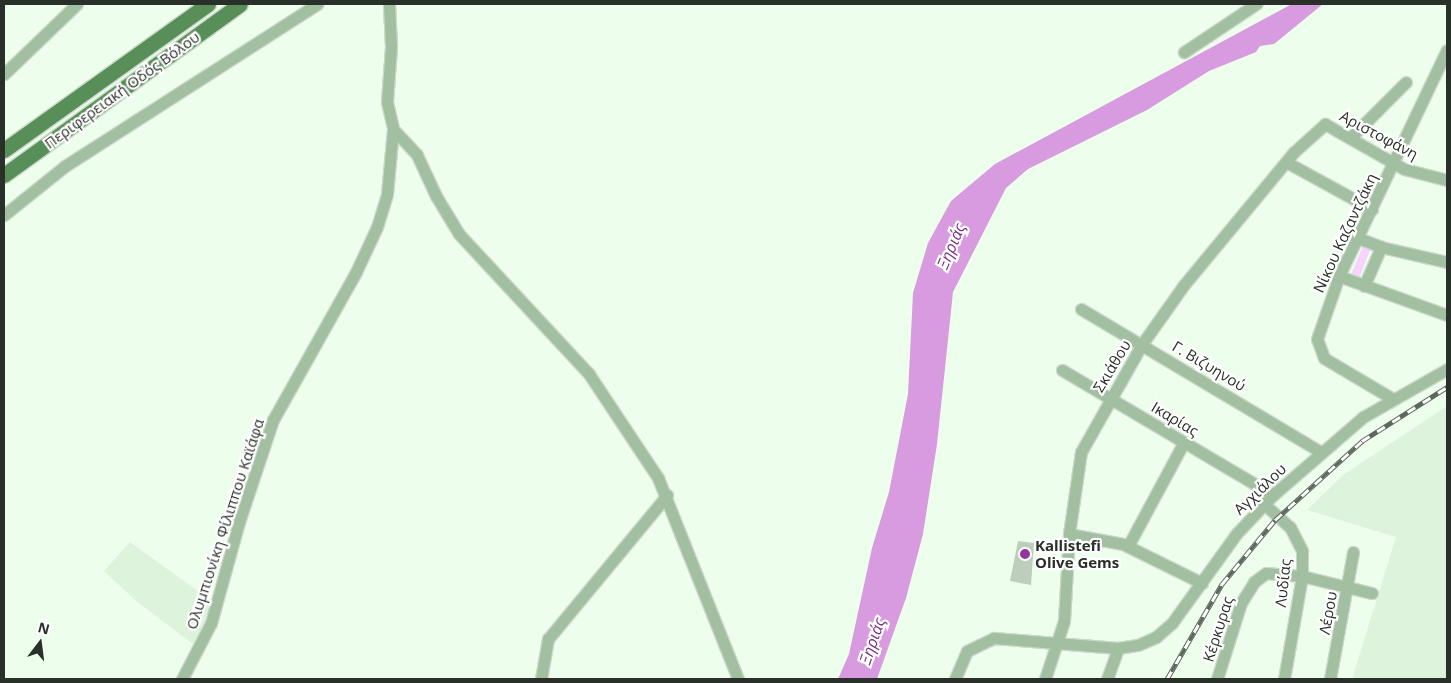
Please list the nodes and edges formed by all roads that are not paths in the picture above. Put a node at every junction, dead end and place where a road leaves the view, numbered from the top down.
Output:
1 (77, 4) edge
2 (208, 4) edge
3 (240, 4) edge
4 (317, 4) edge
5 (389, 4) edge
6 (1256, 4) edge
7 (1447, 50) edge
8 (1184, 52) dead end
9 (4, 74) edge
10 (1406, 82) dead end
11 (1325, 124) joint
12 (392, 129) junction
13 (1350, 138) junction
14 (4, 150) edge
15 (1288, 163) junction
16 (1394, 164) junction
17 (4, 174) edge
18 (1447, 180) edge
19 (1372, 209) junction
20 (4, 216) edge
21 (1358, 238) junction
22 (1381, 247) junction
23 (1447, 262) edge
24 (1339, 276) junction
25 (1364, 286) junction
26 (1081, 309) dead end
27 (1447, 315) edge
28 (1142, 344) junction
29 (1447, 369) edge
30 (1062, 370) dead end
31 (1111, 398) junction
32 (1393, 399) junction
33 (1184, 442) junction
34 (1321, 452) junction
35 (667, 495) junction
36 (1273, 495) junction
37 (1263, 503) junction
38 (1069, 534) junction
39 (1128, 546) junction
40 (1353, 552) dead end
41 (1302, 576) junction
42 (1202, 582) junction
43 (1348, 586) junction
44 (1372, 593) dead end
45 (1058, 644) junction
46 (1118, 648) junction
47 (182, 679) edge
48 (541, 679) edge
49 (738, 679) edge
50 (955, 679) edge
51 (1045, 679) edge
52 (1107, 679) edge
53 (1217, 679) edge
54 (1284, 679) edge
55 (1330, 679) edge

1 - 9 street
2 - 14 main road, Περιφερειακή Οδός Βόλου
3 - 17 main road, Περιφερειακή Οδός Βόλου
4 - 20 street
5 - 12 street, Ολυμπιονίκη Φίλιππου Καϊάφα
6 - 8 street
7 - 16 street, Νίκου Καζαντζάκη
10 - 13 street
11 - 13 street, Αριστοφάνη
11 - 15 street, Σκιάθου
12 - 35 street
12 - 47 street, Ολυμπιονίκη Φίλιππου Καϊάφα
13 - 16 street, Αριστοφάνη
15 - 19 street
15 - 28 street, Σκιάθου
16 - 18 street, Αριστοφάνη
16 - 19 street, Νίκου Καζαντζάκη
19 - 21 street, Νίκου Καζαντζάκη
21 - 22 street
21 - 24 street, Νίκου Καζαντζάκη
22 - 23 street
22 - 25 street
24 - 25 street
24 - 32 street, Νίκου Καζαντζάκη
25 - 27 street
26 - 28 street, Γ. Βιζυηνού
28 - 31 street, Σκιάθου
28 - 34 street, Γ. Βιζυηνού
29 - 32 street, Αγχιάλου
30 - 31 street, Ικαρίας
31 - 33 street, Ικαρίας
31 - 38 street, Σκιάθου
32 - 34 street, Αγχιάλου
33 - 36 street, Ικαρίας
33 - 39 street
34 - 36 street, Αγχιάλου
35 - 48 street
35 - 49 street
36 - 37 street, Αγχιάλου
37 - 41 street, Λυδίας
37 - 42 street, Αγχιάλου
38 - 39 street
38 - 45 street, Σκιάθου
39 - 42 street
40 - 43 street, Λέρου
41 - 43 street, Κέρκυρας
41 - 53 street, Κέρκυρας
41 - 54 street, Λυδίας
42 - 46 street, Αγχιάλου
43 - 44 street, Κέρκυρας
43 - 55 street, Λέρου
45 - 46 street, Αγχιάλου
45 - 50 street, Αγχιάλου
45 - 51 street, Σκιάθου
46 - 52 street

